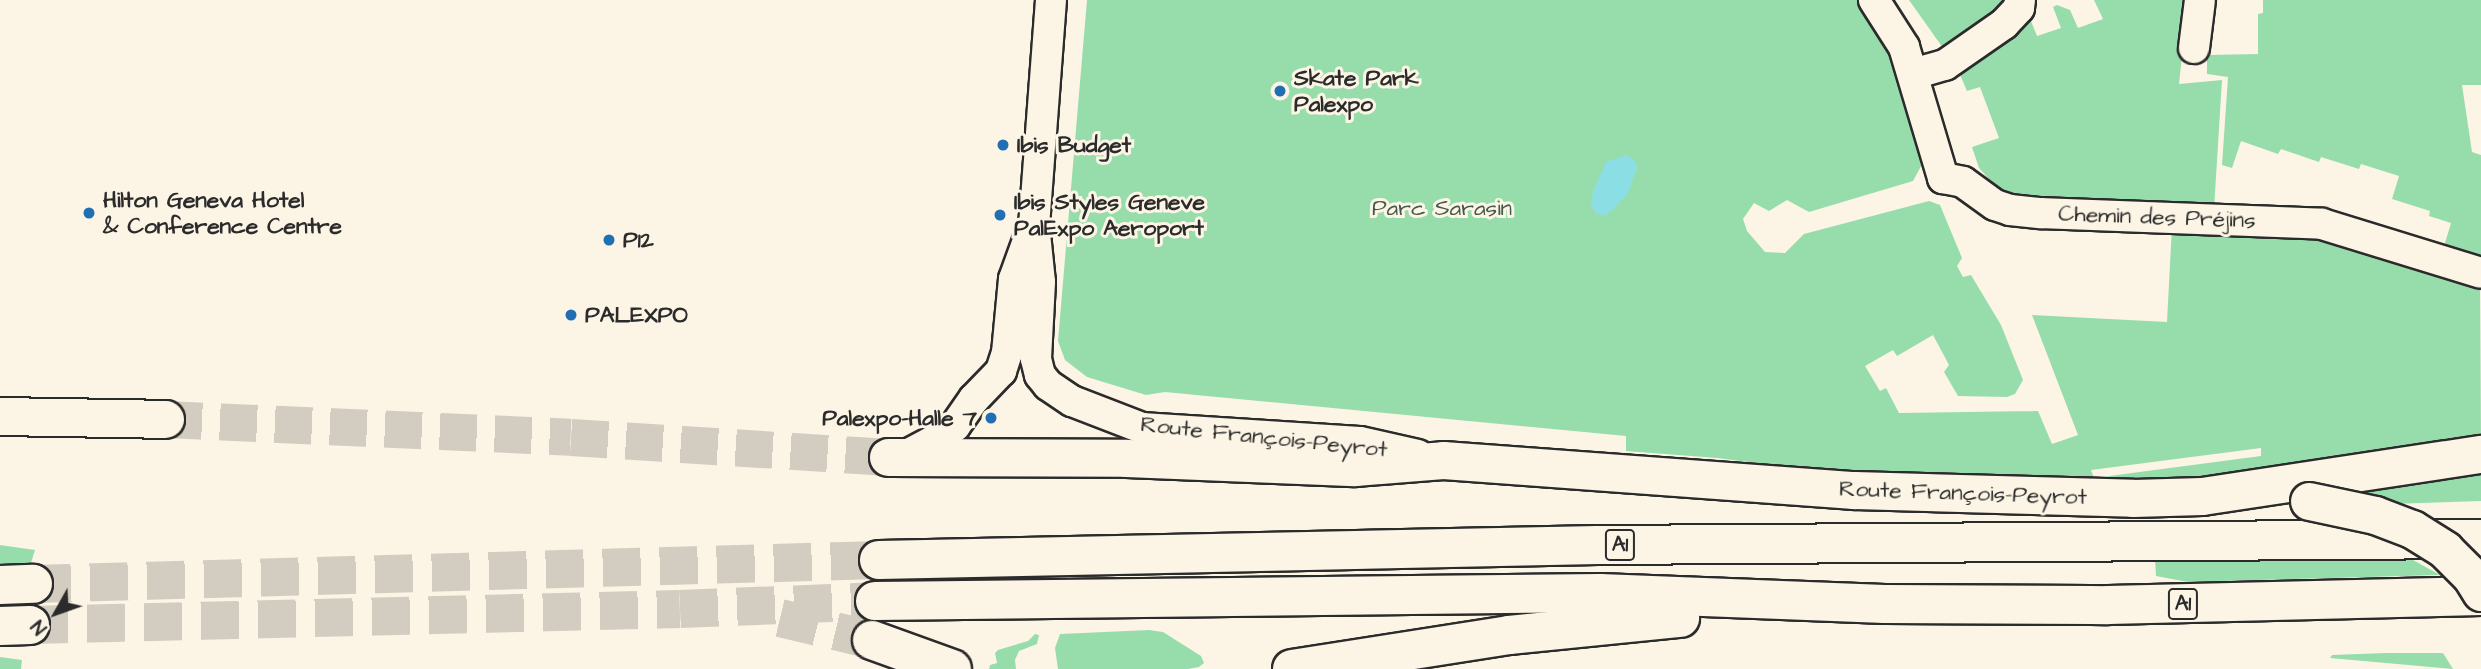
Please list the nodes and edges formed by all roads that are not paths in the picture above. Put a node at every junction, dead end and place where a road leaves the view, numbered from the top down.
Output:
1 (1051, 0) edge
2 (1874, 0) edge
3 (2020, 0) edge
4 (2200, 0) edge
5 (2194, 48) dead end
6 (1913, 74) junction
7 (1034, 224) junction
8 (2481, 273) edge
9 (0, 416) edge
10 (165, 419) tunnel mouth
11 (2481, 454) edge
12 (895, 457) joint
13 (1443, 460) junction
14 (2202, 496) junction
15 (2481, 539) edge
16 (879, 560) tunnel mouth
17 (2481, 594) edge
18 (875, 601) tunnel mouth
19 (1885, 604) junction
20 (872, 640) tunnel mouth
21 (952, 669) edge
22 (1292, 669) edge

1 - 7 street, Route François-Peyrot
2 - 6 street, Chemin des Préjins
3 - 6 street
4 - 5 street
6 - 8 street, Chemin des Préjins
7 - 12 street, Route François-Peyrot
7 - 13 street, Route François-Peyrot
9 - 10 main road
11 - 14 main road, Route François-Peyrot
12 - 13 main road, Route François-Peyrot
13 - 14 main road, Route François-Peyrot
14 - 17 main road, bridge
15 - 16 highway, A1
17 - 19 highway, A1
18 - 19 highway, A1
19 - 22 highway
20 - 21 highway

